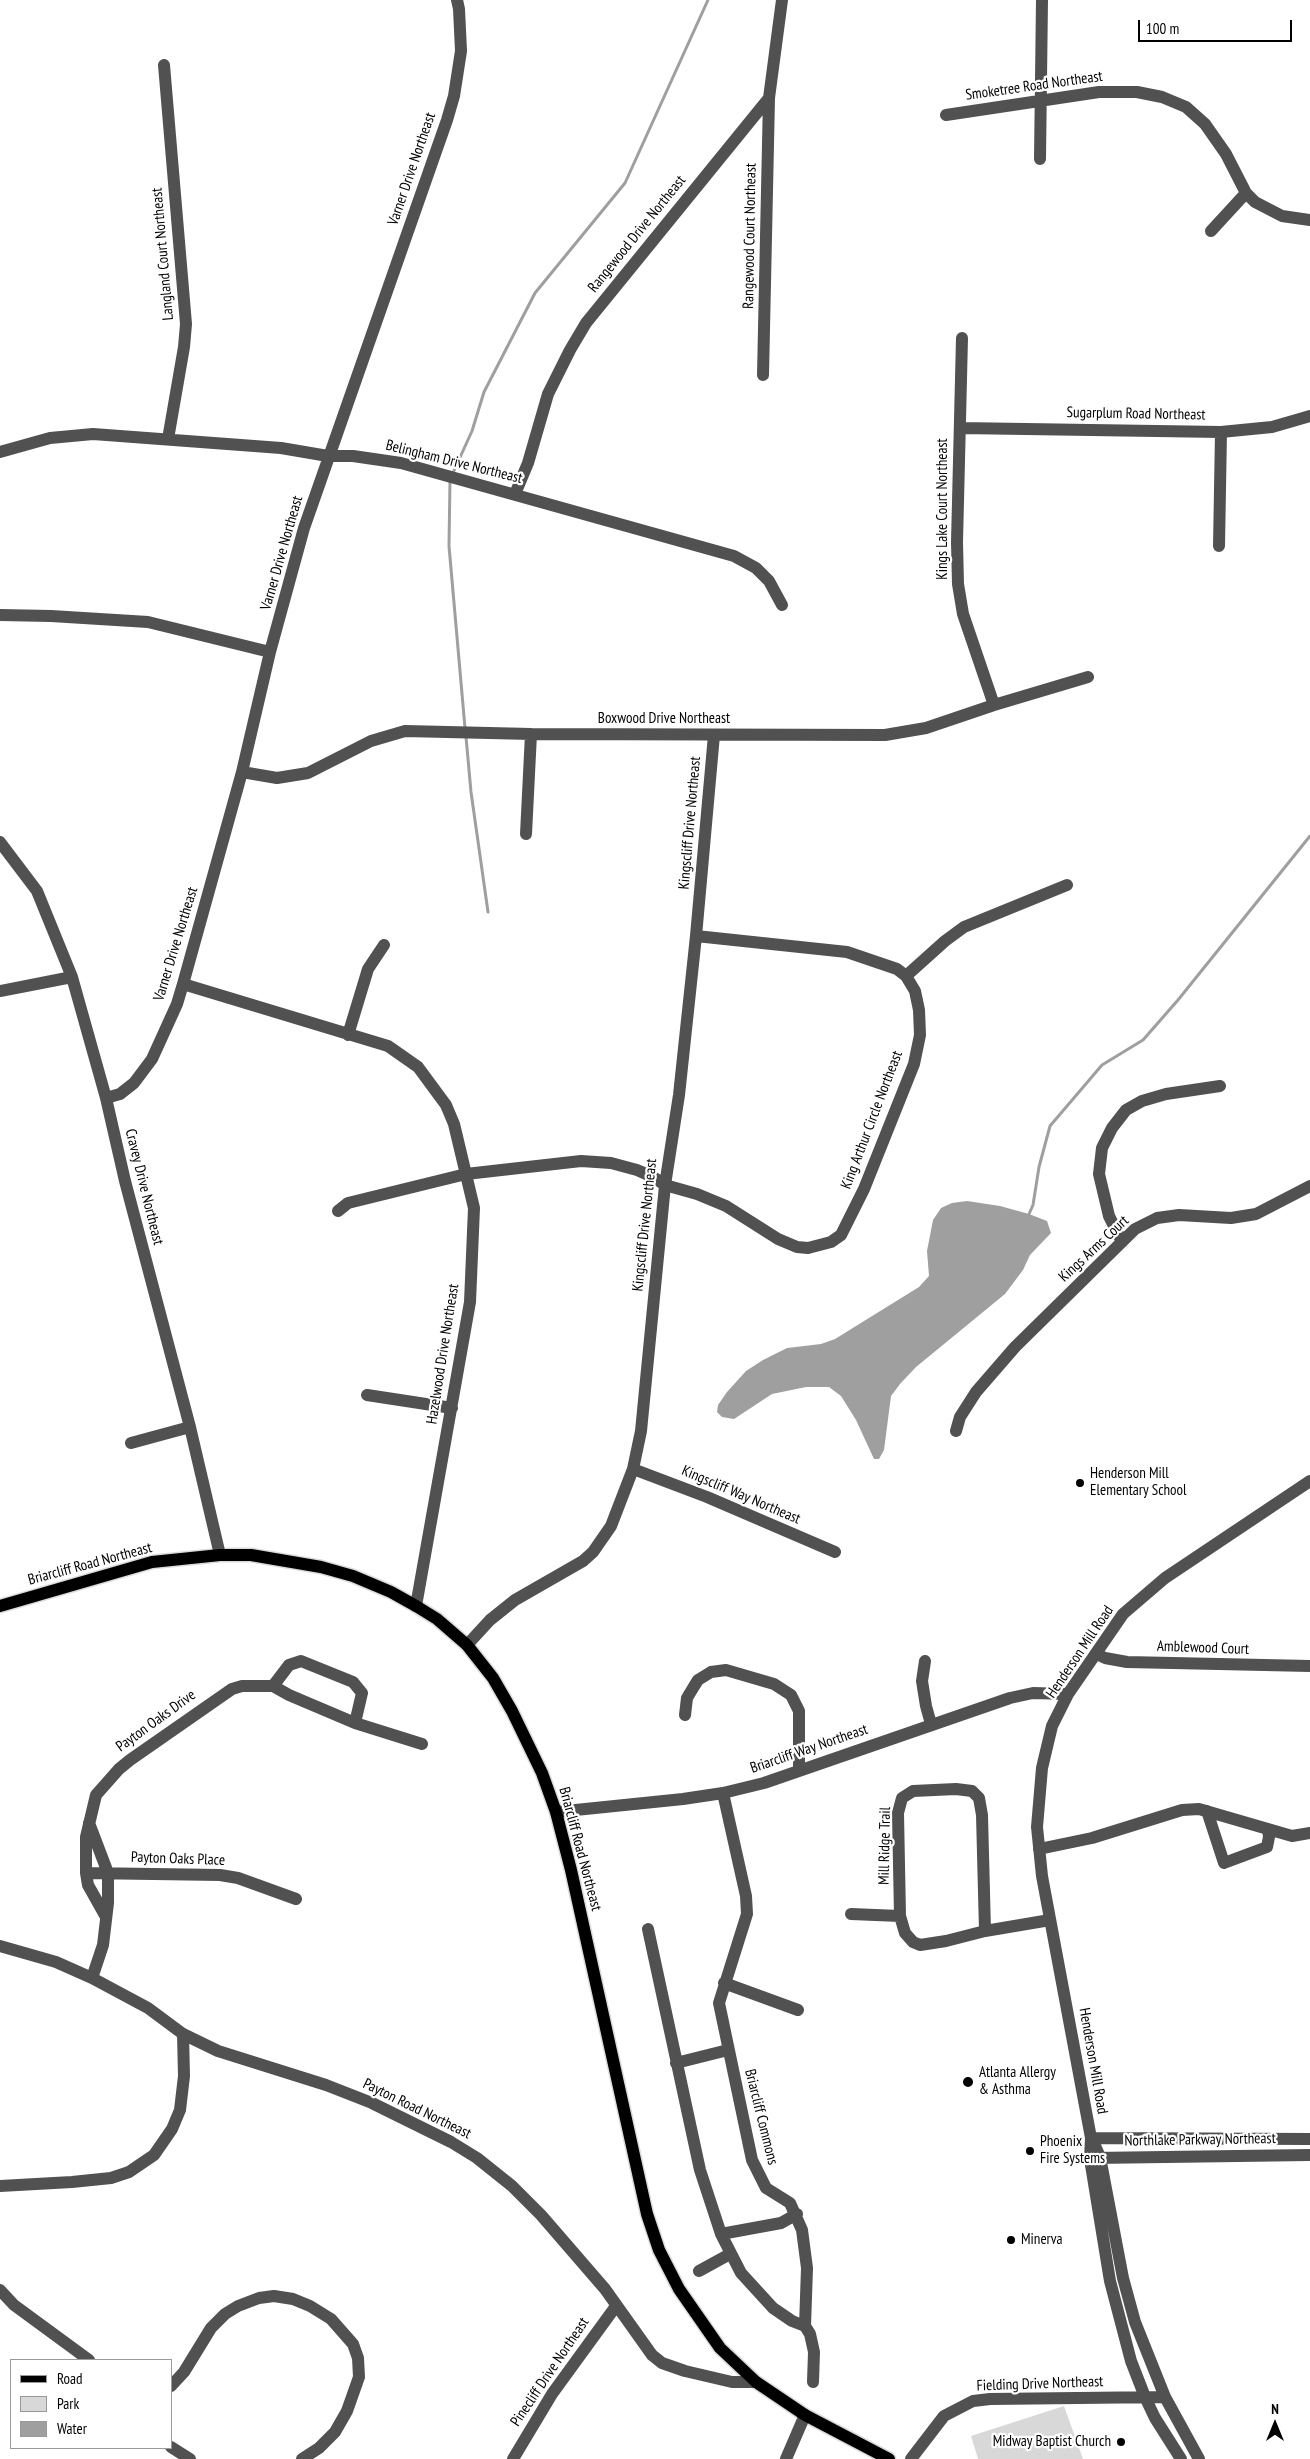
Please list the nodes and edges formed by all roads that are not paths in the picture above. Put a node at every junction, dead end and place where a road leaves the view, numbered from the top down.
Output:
1 (457, 0) edge
2 (782, 0) edge
3 (1042, 0) edge
4 (164, 65) dead end
5 (769, 98) junction
6 (1040, 102) junction
7 (946, 115) dead end
8 (1040, 159) dead end
9 (1246, 192) junction
10 (1310, 220) edge
11 (1211, 231) dead end
12 (962, 338) dead end
13 (763, 375) dead end
14 (1310, 416) edge
15 (960, 428) junction
16 (1221, 432) junction
17 (168, 439) junction
18 (0, 452) edge
19 (328, 456) junction
20 (515, 494) junction
21 (1219, 546) dead end
22 (782, 605) dead end
23 (0, 615) edge
24 (270, 652) junction
25 (1088, 677) dead end
26 (994, 705) junction
27 (531, 734) junction
28 (714, 735) junction
29 (242, 772) junction
30 (526, 834) dead end
31 (0, 842) edge
32 (1067, 885) dead end
33 (696, 936) junction
34 (384, 944) dead end
35 (906, 976) junction
36 (72, 977) junction
37 (183, 984) junction
38 (0, 991) edge
39 (348, 1035) junction
40 (1220, 1086) dead end
41 (106, 1098) junction
42 (466, 1174) junction
43 (665, 1186) junction
44 (1310, 1186) edge
45 (338, 1211) dead end
46 (1122, 1242) junction
47 (366, 1395) dead end
48 (452, 1408) junction
49 (190, 1427) junction
50 (956, 1431) dead end
51 (131, 1443) dead end
52 (633, 1469) junction
53 (1310, 1481) edge
54 (835, 1552) dead end
55 (220, 1555) junction
56 (0, 1606) edge
57 (416, 1606) junction
58 (466, 1645) junction
59 (1097, 1654) junction
60 (926, 1661) dead end
61 (1310, 1666) edge
62 (273, 1686) junction
63 (1068, 1694) junction
64 (685, 1715) dead end
65 (355, 1723) junction
66 (932, 1724) junction
67 (422, 1744) dead end
68 (799, 1771) junction
69 (723, 1793) junction
70 (1207, 1811) junction
71 (556, 1812) junction
72 (89, 1823) junction
73 (1268, 1829) junction
74 (1310, 1833) edge
75 (1039, 1849) junction
76 (86, 1873) junction
77 (108, 1873) junction
78 (296, 1900) dead end
79 (851, 1914) dead end
80 (900, 1916) junction
81 (106, 1917) junction
82 (1050, 1920) junction
83 (648, 1929) dead end
84 (985, 1930) junction
85 (0, 1946) edge
86 (92, 1978) junction
87 (724, 1983) junction
88 (798, 2010) dead end
89 (182, 2034) junction
90 (728, 2050) junction
91 (676, 2062) junction
92 (1091, 2138) junction
93 (1310, 2139) edge
94 (1310, 2155) edge
95 (1095, 2158) junction
96 (0, 2186) edge
97 (797, 2214) junction
98 (721, 2234) junction
99 (730, 2254) junction
100 (699, 2271) dead end
101 (0, 2290) edge
102 (616, 2306) junction
103 (805, 2326) junction
104 (88, 2359) edge
105 (756, 2382) junction
106 (813, 2382) dead end
107 (172, 2385) edge
108 (1145, 2397) junction
109 (1166, 2397) junction
110 (805, 2415) junction
111 (172, 2448) edge
112 (190, 2459) edge
113 (302, 2459) edge
114 (513, 2459) edge
115 (786, 2459) edge
116 (888, 2459) edge
117 (911, 2459) edge
118 (1181, 2459) edge
119 (1199, 2459) edge

1 - 19 street, Varner Drive Northeast
2 - 5 street
3 - 6 street
4 - 17 street, Langland Court Northeast
5 - 13 street, Rangewood Court Northeast
5 - 20 street, Rangewood Drive Northeast
6 - 7 street, Smoketree Road Northeast
6 - 8 street
6 - 9 street, Smoketree Road Northeast
9 - 10 street, Smoketree Road Northeast
9 - 11 street
12 - 15 street, Kings Lake Court Northeast
14 - 16 street, Sugarplum Road Northeast
15 - 16 street, Sugarplum Road Northeast
15 - 26 street, Kings Lake Court Northeast
16 - 21 street
17 - 18 street, Belingham Drive Northeast
17 - 19 street, Belingham Drive Northeast
19 - 20 street, Belingham Drive Northeast
19 - 24 street, Varner Drive Northeast
20 - 22 street, Belingham Drive Northeast
23 - 24 street
24 - 29 street, Varner Drive Northeast
25 - 26 street, Boxwood Drive Northeast
26 - 28 street, Boxwood Drive Northeast
27 - 28 street, Boxwood Drive Northeast
27 - 29 street, Boxwood Drive Northeast
27 - 30 street
28 - 33 street, Kingscliff Drive Northeast
29 - 37 street, Varner Drive Northeast
31 - 36 street, Cravey Drive Northeast
32 - 35 street
33 - 35 street
33 - 43 street, Kingscliff Drive Northeast
34 - 39 street
35 - 43 street, King Arthur Circle Northeast
36 - 38 street
36 - 41 street, Cravey Drive Northeast
37 - 39 street, Hazelwood Drive Northeast
37 - 41 street, Varner Drive Northeast
39 - 42 street, Hazelwood Drive Northeast
40 - 46 street
41 - 49 street, Cravey Drive Northeast
42 - 43 street
42 - 45 street
42 - 48 street, Hazelwood Drive Northeast
43 - 52 street, Kingscliff Drive Northeast
44 - 46 street, Kings Arms Court
46 - 50 street, Kings Arms Court
47 - 48 street
48 - 57 street, Hazelwood Drive Northeast
49 - 51 street
49 - 55 street, Cravey Drive Northeast
52 - 54 street, Kingscliff Way Northeast
52 - 58 street, Kingscliff Drive Northeast
53 - 59 street, Henderson Mill Road
55 - 56 main road, Briarcliff Road Northeast
55 - 57 main road, Briarcliff Road Northeast
57 - 58 main road, Briarcliff Road Northeast
58 - 71 main road, Briarcliff Road Northeast
59 - 61 street, Amblewood Court
59 - 63 street, Henderson Mill Road
60 - 66 street
62 - 65 street, Payton Oaks Drive
62 - 65 street
62 - 72 street, Payton Oaks Drive
63 - 66 street, Briarcliff Way Northeast
63 - 75 street, Henderson Mill Road
64 - 68 street
65 - 67 street, Payton Oaks Drive
66 - 68 street, Briarcliff Way Northeast
68 - 69 street, Briarcliff Way Northeast
69 - 71 street, Briarcliff Way Northeast
69 - 87 street, Briarcliff Commons
70 - 73 street
70 - 73 street
70 - 75 street
71 - 105 main road, Briarcliff Road Northeast
72 - 76 street, Payton Oaks Drive
72 - 77 street
73 - 74 street
75 - 82 street, Henderson Mill Road
76 - 77 street, Payton Oaks Place
76 - 81 street, Payton Oaks Drive
77 - 78 street, Payton Oaks Place
77 - 81 street
79 - 80 street
80 - 84 street, Mill Ridge Trail
80 - 84 street, Mill Ridge Trail
81 - 86 street
82 - 84 street, Mill Ridge Trail
82 - 92 street, Henderson Mill Road
83 - 91 street
85 - 86 street, Payton Road Northeast
86 - 89 street, Payton Road Northeast
87 - 88 street
87 - 90 street, Briarcliff Commons
89 - 96 street
89 - 102 street, Payton Road Northeast
90 - 91 street
90 - 97 street, Briarcliff Commons
91 - 98 street
92 - 93 street, Northlake Parkway Northeast
92 - 95 street, Henderson Mill Road
94 - 95 street, Northlake Parkway Northeast
95 - 108 street, Henderson Mill Road
95 - 109 street, Henderson Mill Road
97 - 98 street
97 - 103 street, Briarcliff Commons
98 - 99 street
99 - 100 street
99 - 103 street
101 - 104 street
102 - 105 street, Payton Road Northeast
102 - 114 street, Pinecliff Drive Northeast
103 - 106 street
105 - 110 main road, Briarcliff Road Northeast
107 - 113 street
108 - 109 street, Fielding Drive Northeast
108 - 117 street, Fielding Drive Northeast
108 - 118 street, Henderson Mill Road
109 - 119 street, Henderson Mill Road
110 - 115 street
110 - 116 main road, Briarcliff Road Northeast
111 - 112 street

